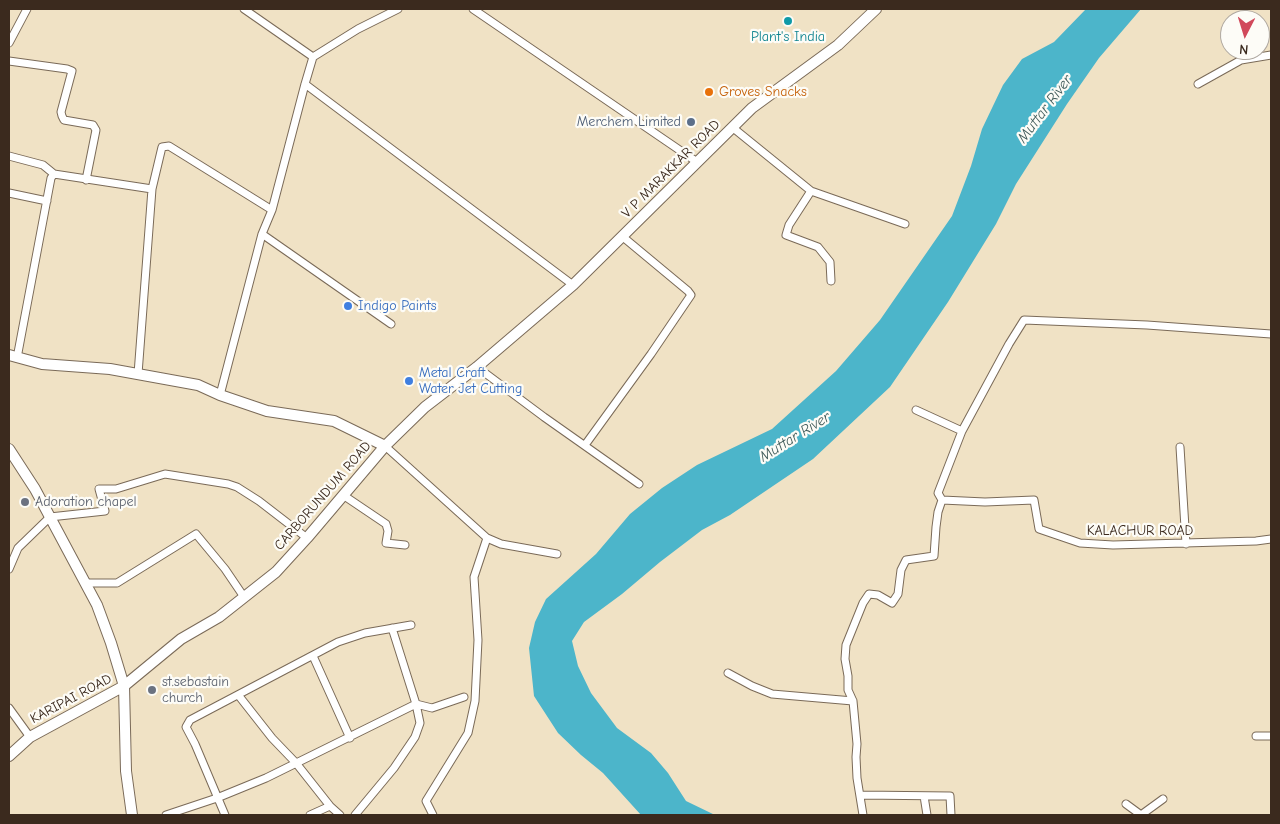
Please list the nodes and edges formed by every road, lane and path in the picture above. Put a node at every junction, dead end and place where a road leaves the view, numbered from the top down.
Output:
1 (28, 9) edge
2 (244, 9) edge
3 (398, 9) edge
4 (473, 9) edge
5 (876, 9) edge
6 (9, 43) edge
7 (1271, 55) edge
8 (313, 57) junction
9 (9, 62) edge
10 (304, 84) junction
11 (1198, 84) dead end
12 (732, 127) junction
13 (9, 156) edge
14 (697, 162) junction
15 (54, 174) junction
16 (86, 180) junction
17 (152, 189) junction
18 (811, 191) junction
19 (9, 192) edge
20 (47, 200) junction
21 (272, 210) junction
22 (905, 224) dead end
23 (262, 234) junction
24 (623, 237) junction
25 (831, 280) dead end
26 (573, 285) junction
27 (537, 316) joint
28 (391, 324) dead end
29 (1271, 334) edge
30 (13, 356) edge
31 (477, 367) junction
32 (138, 374) junction
33 (220, 395) junction
34 (916, 410) dead end
35 (962, 431) junction
36 (585, 445) junction
37 (385, 446) junction
38 (1180, 447) dead end
39 (9, 449) edge
40 (639, 484) dead end
41 (344, 495) junction
42 (942, 500) junction
43 (50, 517) junction
44 (307, 538) junction
45 (487, 538) junction
46 (1271, 539) edge
47 (1186, 544) junction
48 (405, 545) dead end
49 (557, 554) dead end
50 (9, 569) edge
51 (86, 583) junction
52 (244, 597) junction
53 (411, 625) dead end
54 (392, 628) junction
55 (313, 656) junction
56 (728, 673) dead end
57 (124, 686) junction
58 (239, 696) junction
59 (464, 697) dead end
60 (853, 701) junction
61 (416, 704) junction
62 (9, 708) edge
63 (1256, 736) dead end
64 (1271, 736) edge
65 (30, 737) junction
66 (350, 738) junction
67 (9, 756) edge
68 (296, 763) junction
69 (860, 795) junction
70 (924, 796) junction
71 (217, 798) junction
72 (1163, 799) dead end
73 (1126, 804) dead end
74 (330, 806) junction
75 (132, 815) edge
76 (166, 815) edge
77 (224, 815) edge
78 (310, 815) edge
79 (340, 815) edge
80 (355, 815) edge
81 (433, 815) edge
82 (863, 815) edge
83 (926, 815) edge
84 (951, 815) edge

1 - 6 street
2 - 8 street
3 - 8 street
4 - 14 street
5 - 12 street, V P MARAKKAR ROAD
7 - 11 street
8 - 10 street
9 - 16 street
10 - 21 street
10 - 26 street
12 - 14 street, V P MARAKKAR ROAD
12 - 18 street
13 - 15 street
14 - 24 street, V P MARAKKAR ROAD
15 - 16 street
15 - 20 street
16 - 17 street
17 - 21 street
17 - 32 street
18 - 22 street
18 - 25 street
19 - 20 street
20 - 30 street
21 - 23 street
23 - 28 street
23 - 33 street
24 - 26 street, V P MARAKKAR ROAD
24 - 36 street
26 - 27 street, V P MARAKKAR ROAD
27 - 31 street, CARBORUNDUM ROAD
29 - 35 street
30 - 32 street
31 - 36 street
31 - 37 street, CARBORUNDUM ROAD
32 - 33 street
33 - 37 street
34 - 35 street
35 - 42 street
36 - 40 street
37 - 41 street, CARBORUNDUM ROAD
37 - 45 street
38 - 47 street
39 - 43 street
41 - 44 street, CARBORUNDUM ROAD
41 - 48 street
42 - 47 street, KALACHUR ROAD
42 - 60 street
43 - 44 street
43 - 50 street
43 - 51 street
44 - 52 street, CARBORUNDUM ROAD
45 - 49 street
45 - 81 street
46 - 47 street, KALACHUR ROAD
51 - 52 street
51 - 57 street
52 - 57 street, CARBORUNDUM ROAD
53 - 54 street
54 - 55 street
54 - 61 street
55 - 58 street
55 - 66 street
56 - 60 street
57 - 65 street, KARIPAI ROAD
57 - 75 street
58 - 68 street
58 - 71 street
59 - 61 street
60 - 69 street
61 - 66 street
61 - 80 street
62 - 65 street
63 - 64 street
65 - 67 street, KARIPAI ROAD
66 - 68 street
68 - 71 street
68 - 74 street
69 - 70 street
69 - 82 street
70 - 83 street
70 - 84 street
71 - 76 street
71 - 77 street
72 - 73 street
74 - 78 street
74 - 79 street

